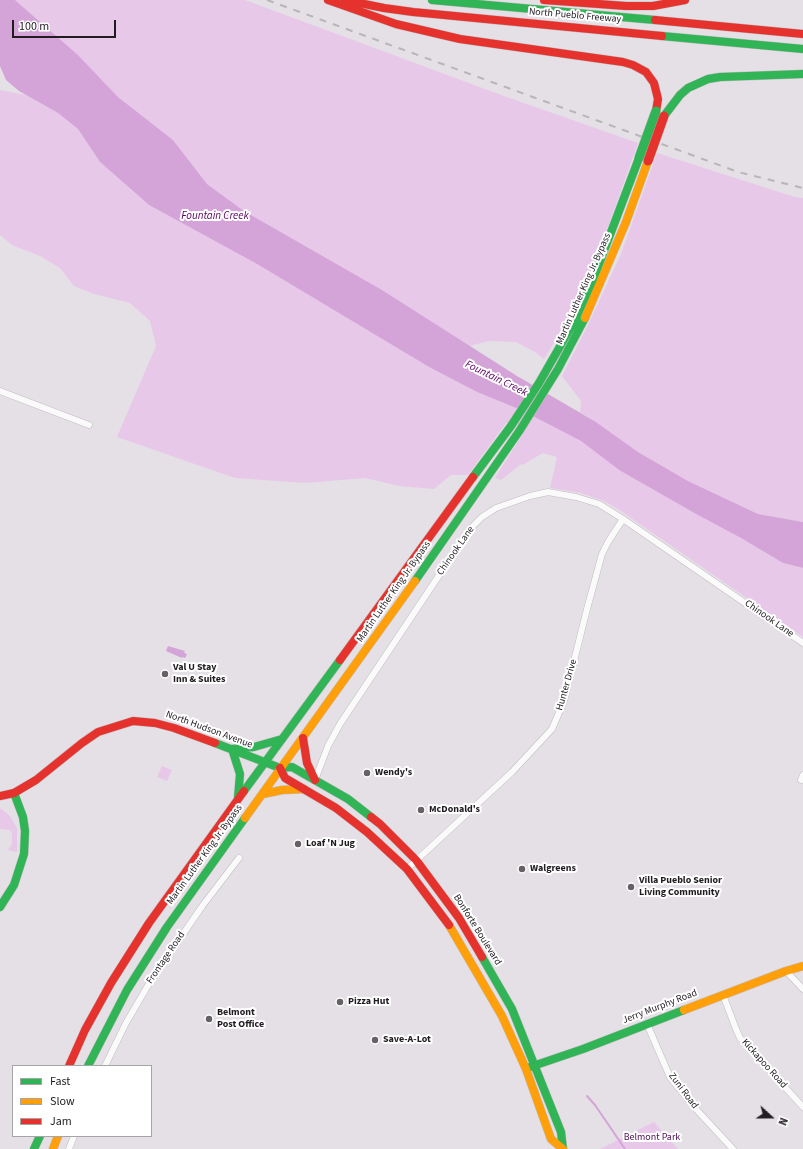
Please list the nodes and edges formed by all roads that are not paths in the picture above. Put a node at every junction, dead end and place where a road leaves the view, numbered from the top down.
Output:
1 (328, 0) edge
2 (345, 0) edge
3 (432, 0) edge
4 (544, 0) edge
5 (685, 0) edge
6 (803, 34) edge
7 (803, 49) edge
8 (803, 74) edge
9 (644, 159) junction
10 (578, 323) junction
11 (0, 391) edge
12 (88, 425) dead end
13 (623, 519) junction
14 (803, 643) edge
15 (303, 738) junction
16 (282, 739) junction
17 (232, 749) junction
18 (265, 762) junction
19 (280, 768) junction
20 (315, 780) junction
21 (304, 789) junction
22 (14, 794) junction
23 (262, 794) junction
24 (0, 796) edge
25 (238, 799) junction
26 (239, 858) dead end
27 (416, 860) junction
28 (407, 869) junction
29 (0, 907) edge
30 (803, 966) edge
31 (786, 971) junction
32 (803, 989) edge
33 (723, 995) junction
34 (647, 1024) junction
35 (69, 1065) edge
36 (88, 1065) edge
37 (105, 1065) edge
38 (530, 1067) junction
39 (803, 1106) edge
40 (40, 1137) edge
41 (58, 1137) edge
42 (74, 1137) edge
43 (34, 1149) edge
44 (53, 1149) edge
45 (69, 1149) edge
46 (563, 1149) edge
47 (733, 1149) edge

1 - 9 main road, Martin Luther King Jr. Bypass, bridge
2 - 7 main road, North Pueblo Freeway
3 - 6 main road, North Pueblo Freeway
4 - 5 main road
8 - 9 main road, Martin Luther King Jr. Bypass, bridge
9 - 10 main road, Martin Luther King Jr. Bypass
10 - 15 main road, Martin Luther King Jr. Bypass
10 - 16 main road, Martin Luther King Jr. Bypass
11 - 12 street
13 - 14 street, Chinook Lane
13 - 20 street, Chinook Lane
13 - 27 street, Hunter Drive
15 - 19 main road, Martin Luther King Jr. Bypass
15 - 20 main road
16 - 17 main road
16 - 18 main road, Martin Luther King Jr. Bypass
17 - 18 main road, North Hudson Avenue
17 - 22 main road, North Hudson Avenue
17 - 25 main road
18 - 19 main road, Bonforte Boulevard
18 - 25 main road, Martin Luther King Jr. Bypass
19 - 20 main road, Bonforte Boulevard
19 - 21 main road, Bonforte Boulevard
19 - 23 main road, Martin Luther King Jr. Bypass
20 - 27 main road, Bonforte Boulevard
21 - 23 main road
21 - 28 main road, Bonforte Boulevard
22 - 24 main road, North Hudson Avenue
22 - 29 main road
23 - 36 main road, Martin Luther King Jr. Bypass
25 - 35 main road, Martin Luther King Jr. Bypass
26 - 37 street, Frontage Road
27 - 28 street, Hunter Drive
27 - 38 main road, Bonforte Boulevard
28 - 38 main road, Bonforte Boulevard
30 - 31 main road, Jerry Murphy Road
31 - 32 street
31 - 33 main road, Jerry Murphy Road
33 - 34 main road, Jerry Murphy Road
33 - 39 street, Kickapoo Road
34 - 38 main road, Jerry Murphy Road
34 - 47 street, Zuni Road
38 - 46 main road, Bonforte Boulevard
40 - 43 main road
41 - 44 main road
42 - 45 street

